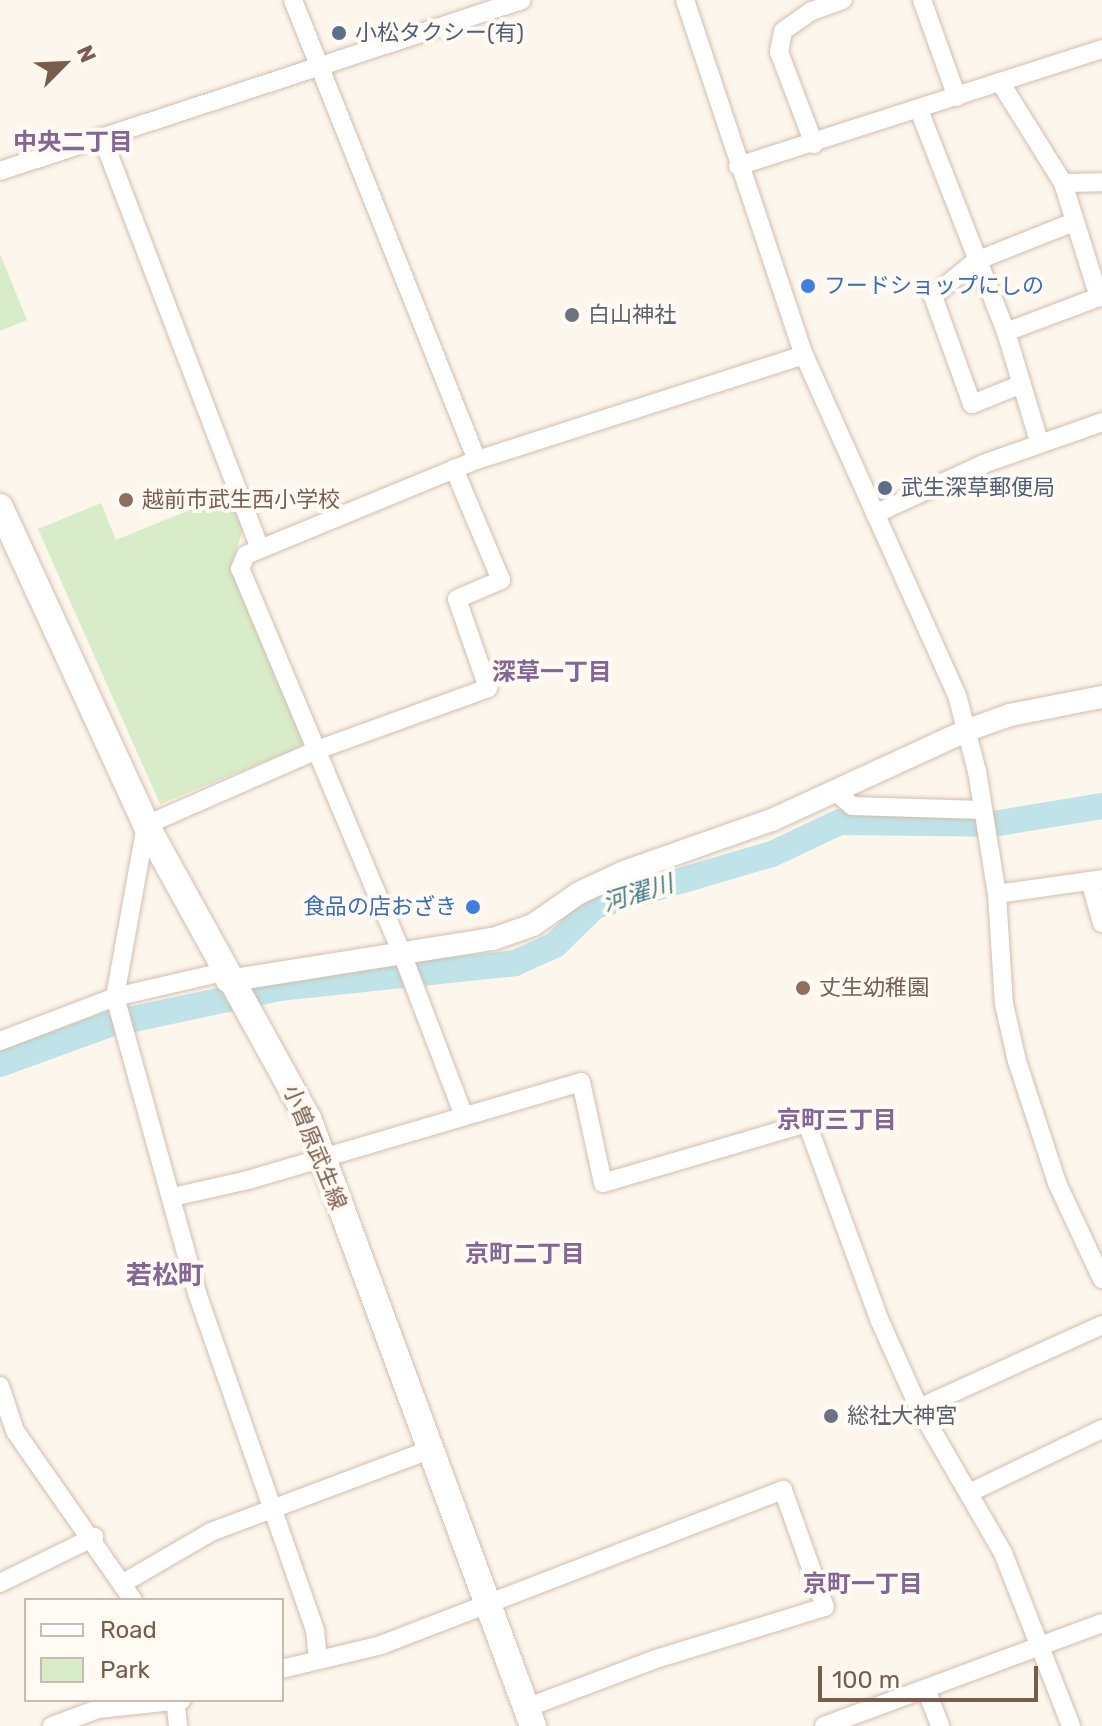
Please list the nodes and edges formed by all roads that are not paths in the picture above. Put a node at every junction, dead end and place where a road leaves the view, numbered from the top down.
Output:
1 (293, 0) edge
2 (522, 0) edge
3 (685, 0) edge
4 (843, 0) edge
5 (922, 0) edge
6 (1102, 49) edge
7 (319, 67) junction
8 (1000, 82) junction
9 (957, 97) junction
10 (919, 110) junction
11 (102, 137) junction
12 (814, 144) junction
13 (738, 166) junction
14 (0, 171) edge
15 (1102, 182) edge
16 (1063, 183) junction
17 (1074, 222) junction
18 (976, 261) junction
19 (1006, 332) junction
20 (804, 355) junction
21 (1022, 384) junction
22 (1102, 422) edge
23 (1039, 441) junction
24 (477, 460) junction
25 (454, 469) junction
26 (0, 507) edge
27 (875, 514) junction
28 (260, 548) junction
29 (1102, 697) edge
30 (968, 730) junction
31 (317, 750) junction
32 (836, 792) junction
33 (982, 810) junction
34 (146, 825) junction
35 (1096, 880) edge
36 (997, 894) junction
37 (1102, 923) edge
38 (403, 956) junction
39 (230, 984) junction
40 (115, 997) junction
41 (0, 1041) edge
42 (464, 1116) junction
43 (322, 1159) junction
44 (173, 1197) junction
45 (1102, 1279) edge
46 (1102, 1325) edge
47 (0, 1386) edge
48 (919, 1408) junction
49 (1102, 1429) edge
50 (432, 1449) junction
51 (969, 1493) junction
52 (272, 1506) junction
53 (94, 1537) junction
54 (125, 1582) junction
55 (0, 1583) edge
56 (132, 1598) edge
57 (489, 1603) junction
58 (1102, 1623) edge
59 (1041, 1647) junction
60 (318, 1659) junction
61 (284, 1668) edge
62 (926, 1689) junction
63 (160, 1702) edge
64 (178, 1702) edge
65 (530, 1717) edge
66 (52, 1726) edge
67 (178, 1726) edge
68 (824, 1726) edge
69 (940, 1726) edge
70 (1071, 1726) edge

1 - 7 street
2 - 7 street
3 - 13 street
4 - 12 street
5 - 9 street
6 - 8 street
7 - 11 street
7 - 24 street
8 - 9 street
8 - 16 street
9 - 10 street
10 - 12 street
10 - 18 street
11 - 14 street
11 - 28 street
12 - 13 street
13 - 20 street
15 - 16 street
16 - 17 street
17 - 18 street
17 - 19 street
18 - 19 street
18 - 21 street
19 - 21 street
20 - 24 street
20 - 27 street
21 - 23 street
22 - 23 street
23 - 27 street
24 - 25 street
25 - 28 street
25 - 31 street
26 - 34 main road, 小曽原武生線
27 - 30 street
28 - 31 street
29 - 30 street
30 - 32 street
30 - 33 street
31 - 34 street
31 - 38 street
32 - 33 street
32 - 38 street
33 - 36 street
34 - 39 main road, 小曽原武生線
34 - 40 street
35 - 36 street
35 - 37 street
36 - 45 street
38 - 39 street
38 - 42 street
39 - 40 street
39 - 43 main road, 小曽原武生線
40 - 41 street
40 - 44 street
42 - 43 street
42 - 48 street
43 - 44 street
43 - 50 main road, 小曽原武生線
44 - 52 street
46 - 48 street
47 - 53 street
48 - 51 street
49 - 51 street
50 - 52 street
50 - 57 main road, 小曽原武生線
51 - 59 street
52 - 54 street
52 - 60 street
53 - 54 street
53 - 55 street
54 - 56 street
57 - 60 street
57 - 65 main road, 小曽原武生線
57 - 65 street
58 - 59 street
59 - 62 street
59 - 70 street
60 - 61 street
62 - 68 street
62 - 69 street
63 - 66 street
64 - 67 street

